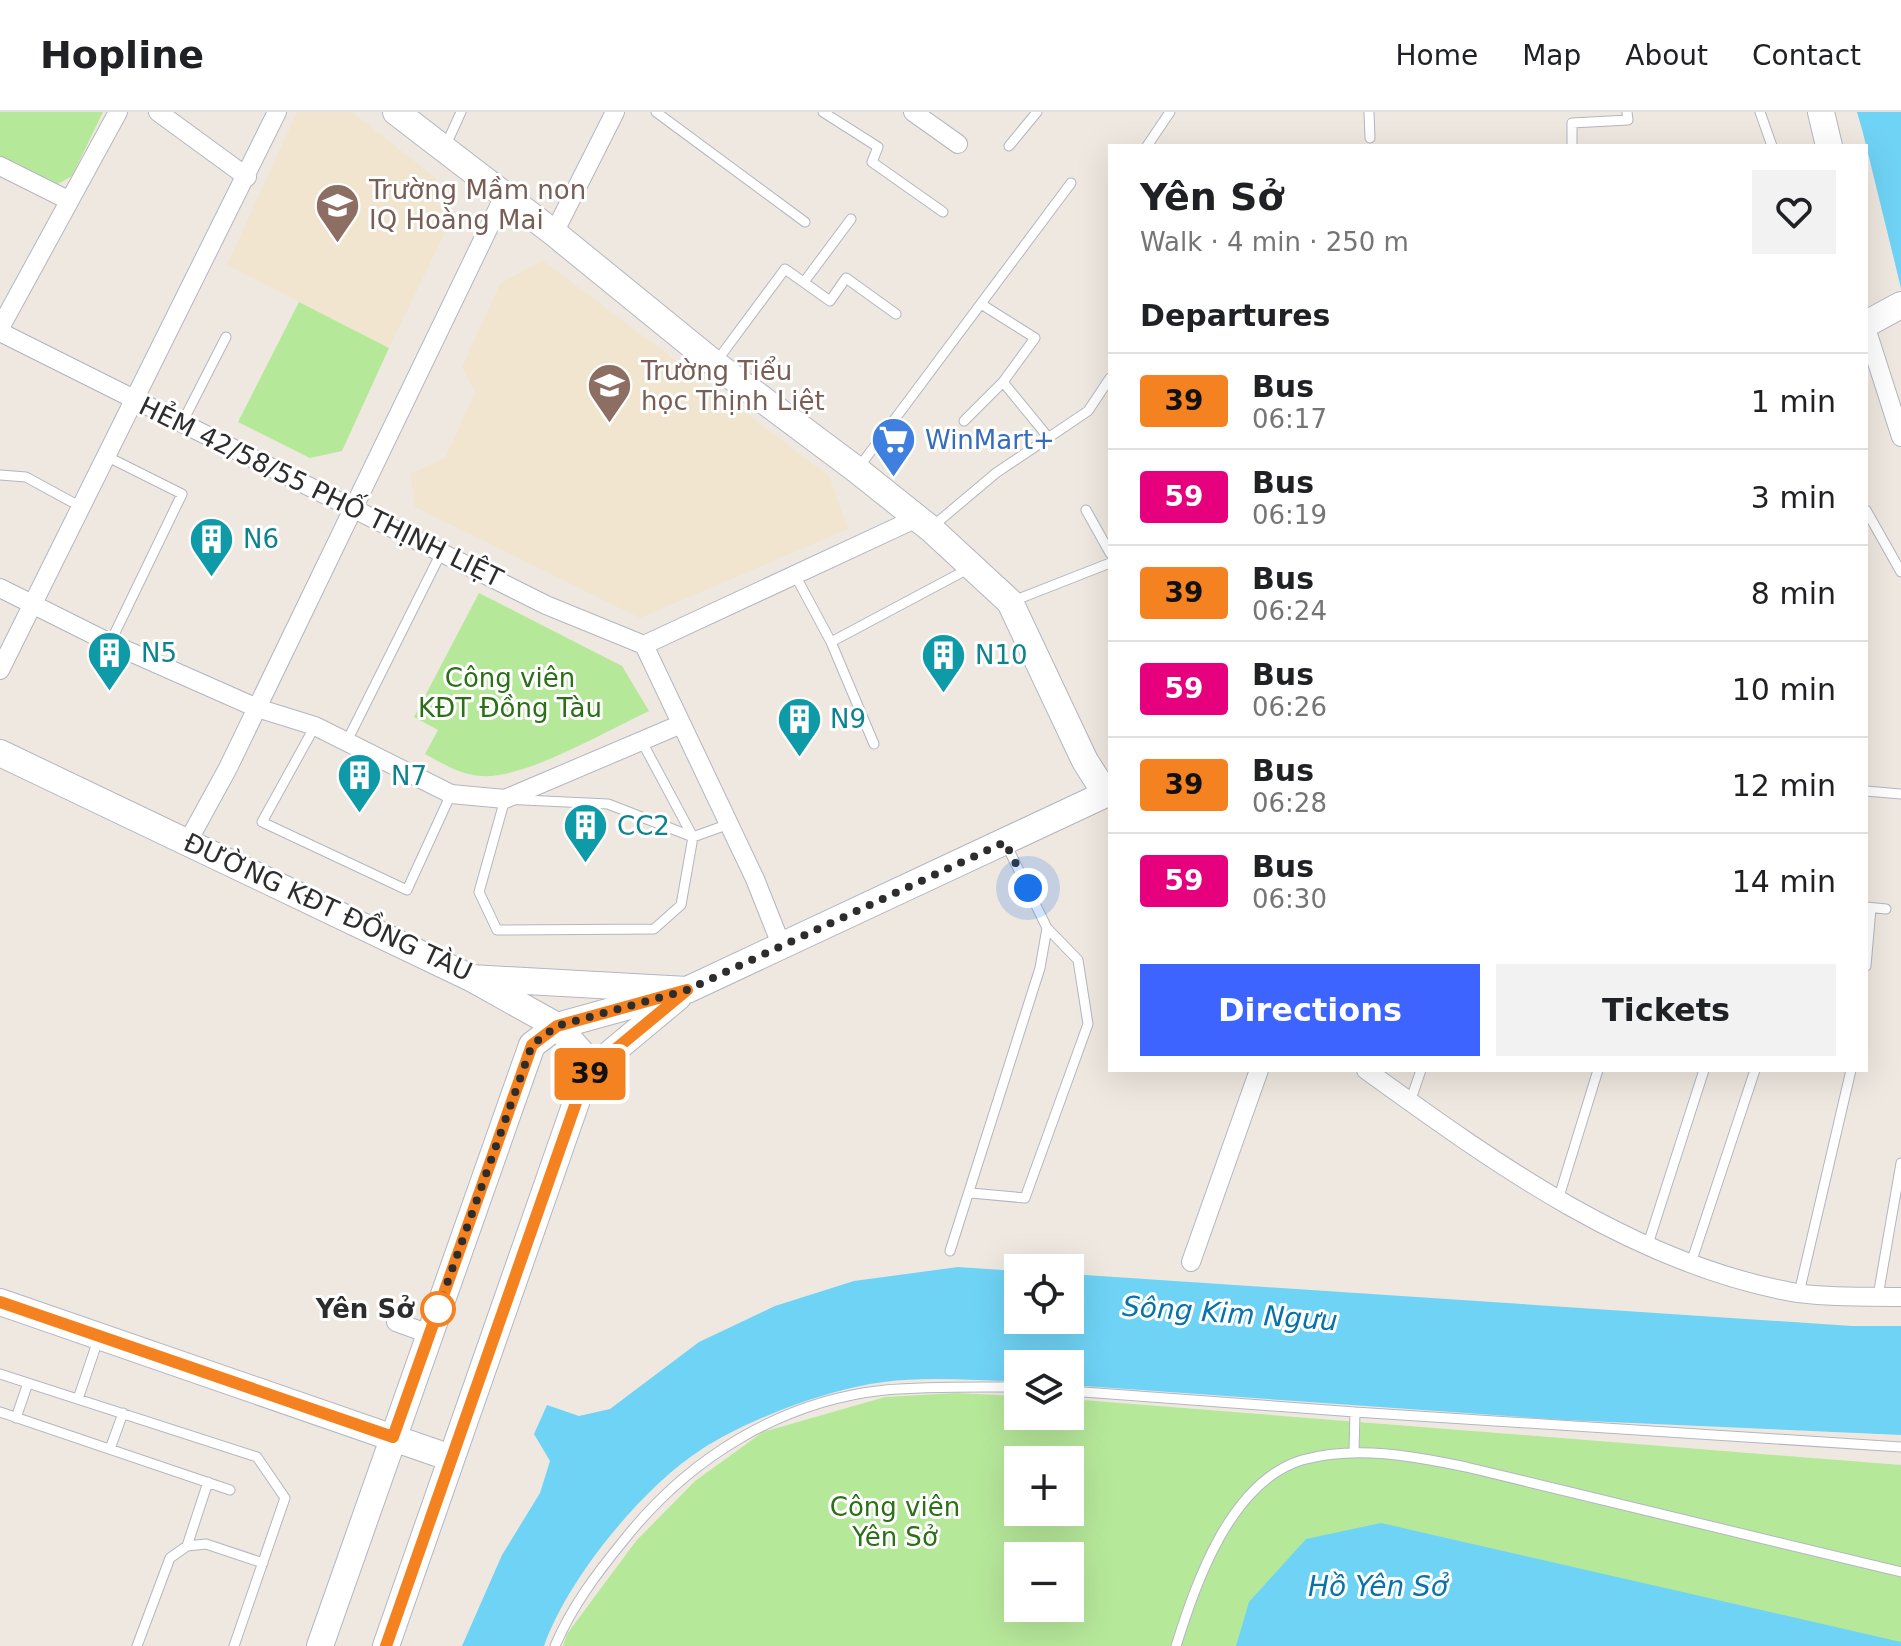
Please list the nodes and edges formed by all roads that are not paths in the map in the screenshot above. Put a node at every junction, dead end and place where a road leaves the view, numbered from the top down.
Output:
1 (118, 112) edge
2 (158, 112) edge
3 (277, 112) edge
4 (396, 112) edge
5 (461, 112) edge
6 (615, 112) edge
7 (656, 112) edge
8 (823, 112) edge
9 (913, 112) edge
10 (1037, 112) edge
11 (1170, 112) edge
12 (1369, 112) edge
13 (1627, 112) edge
14 (1760, 112) edge
15 (1821, 112) edge
16 (1370, 138) dead end
17 (958, 144) dead end
18 (1148, 144) edge
19 (1572, 144) edge
20 (1771, 144) edge
21 (1829, 144) edge
22 (1009, 146) dead end
23 (444, 150) junction
24 (0, 166) edge
25 (247, 177) junction
26 (1071, 183) dead end
27 (504, 196) junction
28 (68, 200) junction
29 (943, 212) dead end
30 (851, 219) dead end
31 (805, 222) dead end
32 (554, 233) junction
33 (804, 282) junction
34 (981, 304) junction
35 (1898, 307) edge
36 (896, 314) dead end
37 (1868, 325) edge
38 (0, 330) edge
39 (1868, 332) edge
40 (226, 337) dead end
41 (715, 364) junction
42 (1108, 381) edge
43 (1003, 382) junction
44 (134, 399) junction
45 (964, 421) dead end
46 (181, 423) junction
47 (1048, 437) junction
48 (1901, 437) edge
49 (106, 456) junction
50 (857, 470) junction
51 (0, 475) edge
52 (354, 506) junction
53 (81, 507) junction
54 (1086, 510) dead end
55 (1868, 514) edge
56 (924, 523) junction
57 (1108, 549) edge
58 (442, 551) junction
59 (1108, 564) edge
60 (971, 567) junction
61 (1901, 572) edge
62 (795, 575) junction
63 (0, 588) edge
64 (1010, 602) junction
65 (33, 603) junction
66 (831, 642) junction
67 (110, 643) junction
68 (644, 645) junction
69 (0, 670) edge
70 (257, 708) junction
71 (679, 725) junction
72 (315, 726) junction
73 (641, 740) junction
74 (346, 743) junction
75 (874, 744) dead end
76 (0, 753) edge
77 (1868, 791) edge
78 (451, 794) junction
79 (1108, 794) edge
80 (1901, 794) edge
81 (1108, 795) edge
82 (505, 799) junction
83 (729, 824) junction
84 (693, 837) junction
85 (1005, 842) junction
86 (187, 843) junction
87 (1868, 908) edge
88 (1886, 909) dead end
89 (1047, 928) junction
90 (782, 947) junction
91 (471, 978) junction
92 (687, 990) junction
93 (557, 1026) junction
94 (532, 1045) junction
95 (594, 1067) junction
96 (1258, 1072) edge
97 (1369, 1072) edge
98 (1420, 1072) edge
99 (1597, 1072) edge
100 (1703, 1072) edge
101 (1754, 1072) edge
102 (1851, 1072) edge
103 (1410, 1102) junction
104 (1901, 1163) edge
105 (971, 1193) junction
106 (1558, 1200) junction
107 (1648, 1244) junction
108 (950, 1251) dead end
109 (1191, 1262) dead end
110 (1691, 1263) junction
111 (1799, 1293) junction
112 (1878, 1296) junction
113 (1901, 1297) edge
114 (0, 1302) edge
115 (396, 1322) dead end
116 (429, 1334) junction
117 (99, 1336) junction
118 (0, 1374) edge
119 (28, 1383) junction
120 (1004, 1387) edge
121 (1084, 1392) edge
122 (78, 1399) junction
123 (0, 1412) edge
124 (1355, 1412) junction
125 (123, 1413) junction
126 (16, 1418) junction
127 (393, 1437) junction
128 (1901, 1447) edge
129 (110, 1449) junction
130 (1354, 1452) junction
131 (451, 1458) junction
132 (208, 1482) junction
133 (230, 1490) dead end
134 (187, 1546) junction
135 (263, 1563) junction
136 (1901, 1572) edge
137 (137, 1646) edge
138 (234, 1646) edge
139 (320, 1646) edge
140 (386, 1646) edge
141 (555, 1646) edge
142 (1176, 1646) edge

1 - 28 street
2 - 25 street
3 - 25 street
4 - 23 street
5 - 23 lane
6 - 32 street
7 - 31 lane
8 - 29 lane
9 - 17 street
10 - 22 lane
11 - 18 lane
12 - 16 lane
13 - 19 lane
14 - 20 lane
15 - 21 street
23 - 27 street
24 - 28 street
25 - 44 street
26 - 34 lane
27 - 32 street
27 - 52 street
28 - 38 street
30 - 33 lane
32 - 41 street
33 - 36 lane
33 - 41 lane
34 - 43 lane
34 - 50 lane
35 - 37 street
38 - 44 street, HẺM 42/58/55 PHỐ THỊNH LIỆT
39 - 48 street
40 - 46 lane
41 - 50 street
42 - 47 lane
43 - 45 lane
43 - 47 lane
44 - 46 street, HẺM 42/58/55 PHỐ THỊNH LIỆT
44 - 49 street
46 - 52 street, HẺM 42/58/55 PHỐ THỊNH LIỆT
47 - 56 lane
49 - 53 street
49 - 67 lane
50 - 56 street
51 - 53 lane
52 - 58 street, HẺM 42/58/55 PHỐ THỊNH LIỆT
52 - 70 street
53 - 65 street
54 - 57 lane
55 - 61 lane
56 - 60 street
56 - 62 street
58 - 68 street, HẺM 42/58/55 PHỐ THỊNH LIỆT
58 - 74 lane
59 - 64 lane
60 - 64 street
60 - 66 lane
62 - 66 lane
62 - 68 street
63 - 65 street
64 - 79 street
65 - 67 street
65 - 69 street
66 - 75 lane
67 - 70 street
68 - 71 street
70 - 72 street
70 - 86 street
71 - 73 street
71 - 83 street
72 - 74 street
72 - 78 lane
73 - 82 street
73 - 84 lane
74 - 78 street
76 - 86 street, ĐƯỜNG KĐT ĐỒNG TÀU
77 - 80 lane
78 - 82 street
81 - 85 street, ĐƯỜNG KĐT ĐỒNG TÀU
82 - 84 lane
82 - 84 lane
83 - 84 lane
83 - 90 street
85 - 89 lane
85 - 90 street, ĐƯỜNG KĐT ĐỒNG TÀU
86 - 91 street, ĐƯỜNG KĐT ĐỒNG TÀU
87 - 88 lane
89 - 105 lane
89 - 105 lane
90 - 92 street, ĐƯỜNG KĐT ĐỒNG TÀU
91 - 92 street, ĐƯỜNG KĐT ĐỒNG TÀU
91 - 93 street
91 - 94 street
92 - 93 street
92 - 95 street
93 - 94 street
93 - 95 street
94 - 95 street
94 - 116 street
95 - 131 street
96 - 109 street
97 - 103 street
98 - 103 lane
99 - 106 lane
100 - 107 lane
101 - 110 lane
102 - 111 lane
103 - 106 street
104 - 112 lane
105 - 108 lane
106 - 107 street
107 - 110 street
110 - 111 street
111 - 112 street
112 - 113 street
114 - 117 street
115 - 116 street
116 - 127 street
117 - 122 lane
117 - 127 street
118 - 119 lane
119 - 122 lane
119 - 126 lane
120 - 141 lane
121 - 124 lane
122 - 125 lane
123 - 126 lane
124 - 128 lane
124 - 130 lane
125 - 129 lane
125 - 135 lane
126 - 129 lane
127 - 131 street
127 - 139 street
129 - 132 lane
130 - 136 lane
130 - 142 lane
131 - 140 street
132 - 133 lane
132 - 134 lane
134 - 135 lane
134 - 137 lane
135 - 138 lane

